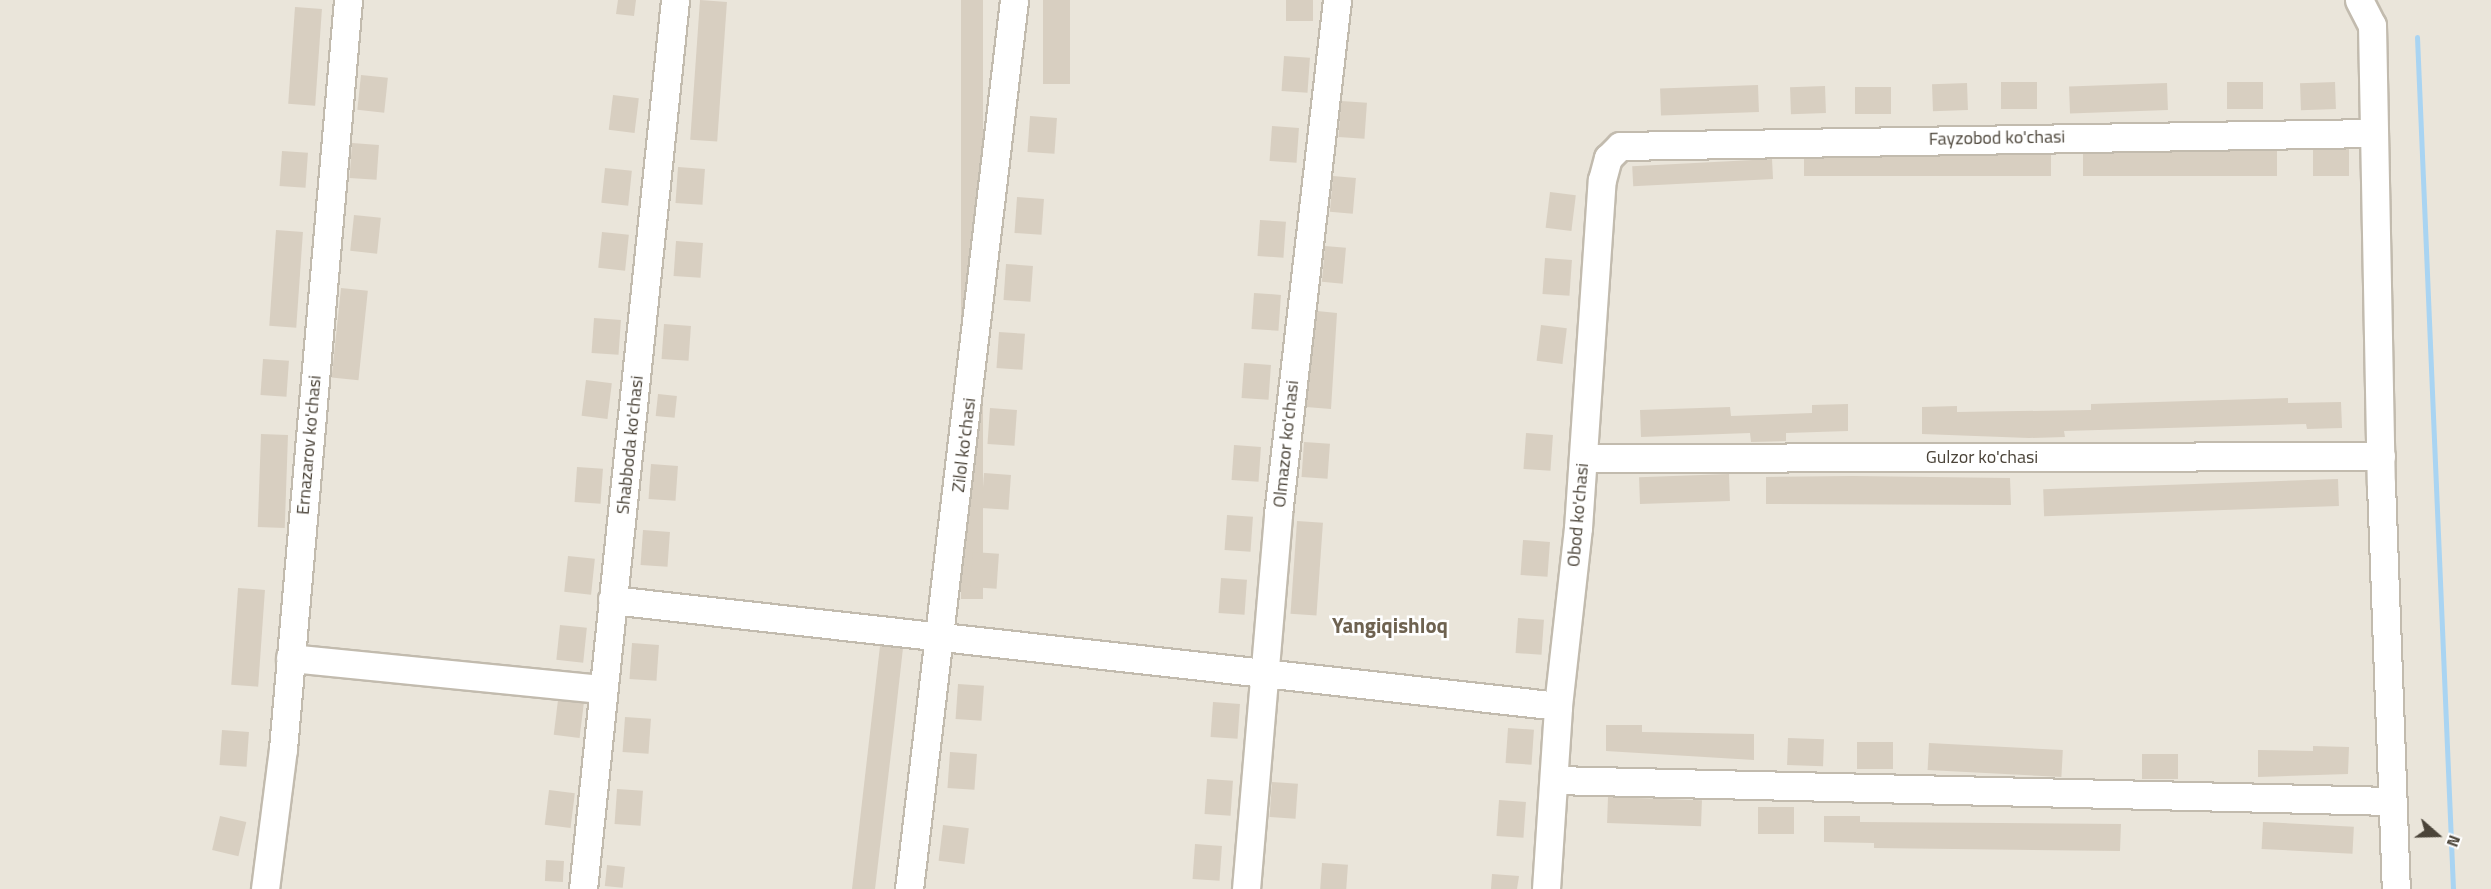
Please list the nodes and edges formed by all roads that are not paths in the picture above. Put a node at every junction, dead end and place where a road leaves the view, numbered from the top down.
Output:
1 (348, 0) edge
2 (675, 0) edge
3 (1014, 0) edge
4 (1336, 0) edge
5 (2359, 0) edge
6 (2374, 133) junction
7 (1620, 146) joint
8 (2381, 456) junction
9 (1583, 458) junction
10 (612, 600) junction
11 (941, 635) junction
12 (290, 658) junction
13 (1267, 676) junction
14 (602, 689) junction
15 (1557, 706) junction
16 (1555, 780) junction
17 (2392, 801) junction
18 (265, 889) edge
19 (583, 889) edge
20 (909, 889) edge
21 (1246, 889) edge
22 (1546, 889) edge
23 (2396, 889) edge

1 - 12 street, Ernazarov ko'chasi
2 - 10 street, Shabboda ko'chasi
3 - 11 street, Zilol ko'chasi
4 - 13 street, Olmazor ko'chasi
5 - 6 street
6 - 7 street, Fayzobod ko'chasi
6 - 8 street
7 - 9 street, Obod ko'chasi
8 - 9 street, Gulzor ko'chasi
8 - 17 street
9 - 15 street, Obod ko'chasi
10 - 11 street
10 - 14 street, Shabboda ko'chasi
11 - 13 street
11 - 20 street, Zilol ko'chasi
12 - 14 street
12 - 18 street, Ernazarov ko'chasi
13 - 15 street
13 - 21 street, Olmazor ko'chasi
14 - 19 street, Shabboda ko'chasi
15 - 16 street, Obod ko'chasi
16 - 17 street
16 - 22 street, Obod ko'chasi
17 - 23 street

